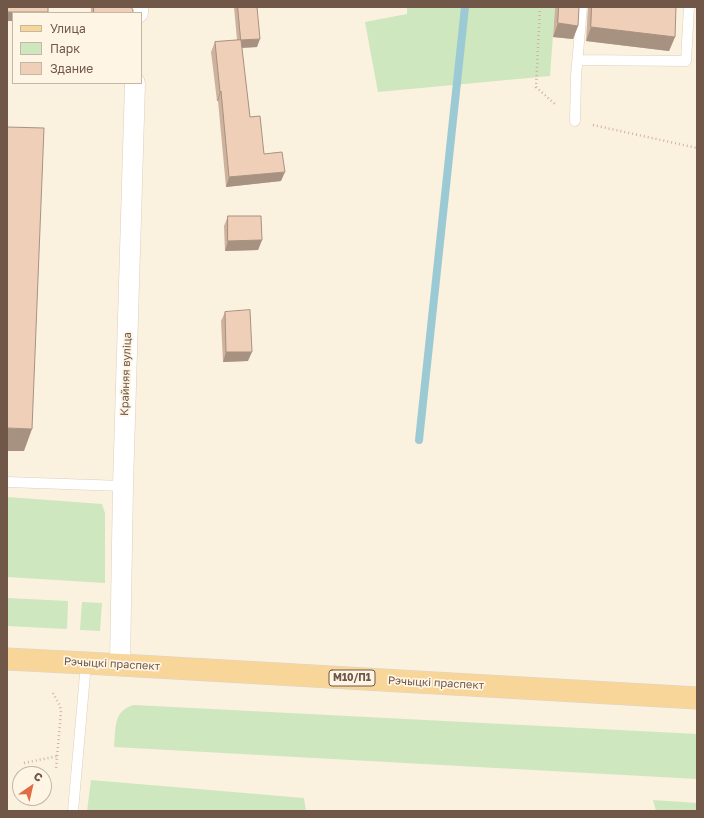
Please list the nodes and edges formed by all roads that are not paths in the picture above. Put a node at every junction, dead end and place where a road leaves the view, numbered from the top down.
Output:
1 (582, 7) edge
2 (689, 7) edge
3 (578, 60) junction
4 (136, 84) edge
5 (575, 121) dead end
6 (7, 482) edge
7 (123, 486) junction
8 (7, 659) edge
9 (86, 663) junction
10 (120, 665) junction
11 (697, 698) edge
12 (73, 811) edge

1 - 3 lane
2 - 3 lane
3 - 5 lane
4 - 7 street, Крайняя вуліца
6 - 7 lane
7 - 10 street, Крайняя вуліца
8 - 9 main road, Рэчыцкі праспект / М10/П1
9 - 10 main road, Рэчыцкі праспект / М10/П1
9 - 12 lane
10 - 11 main road, Рэчыцкі праспект / М10/П1

